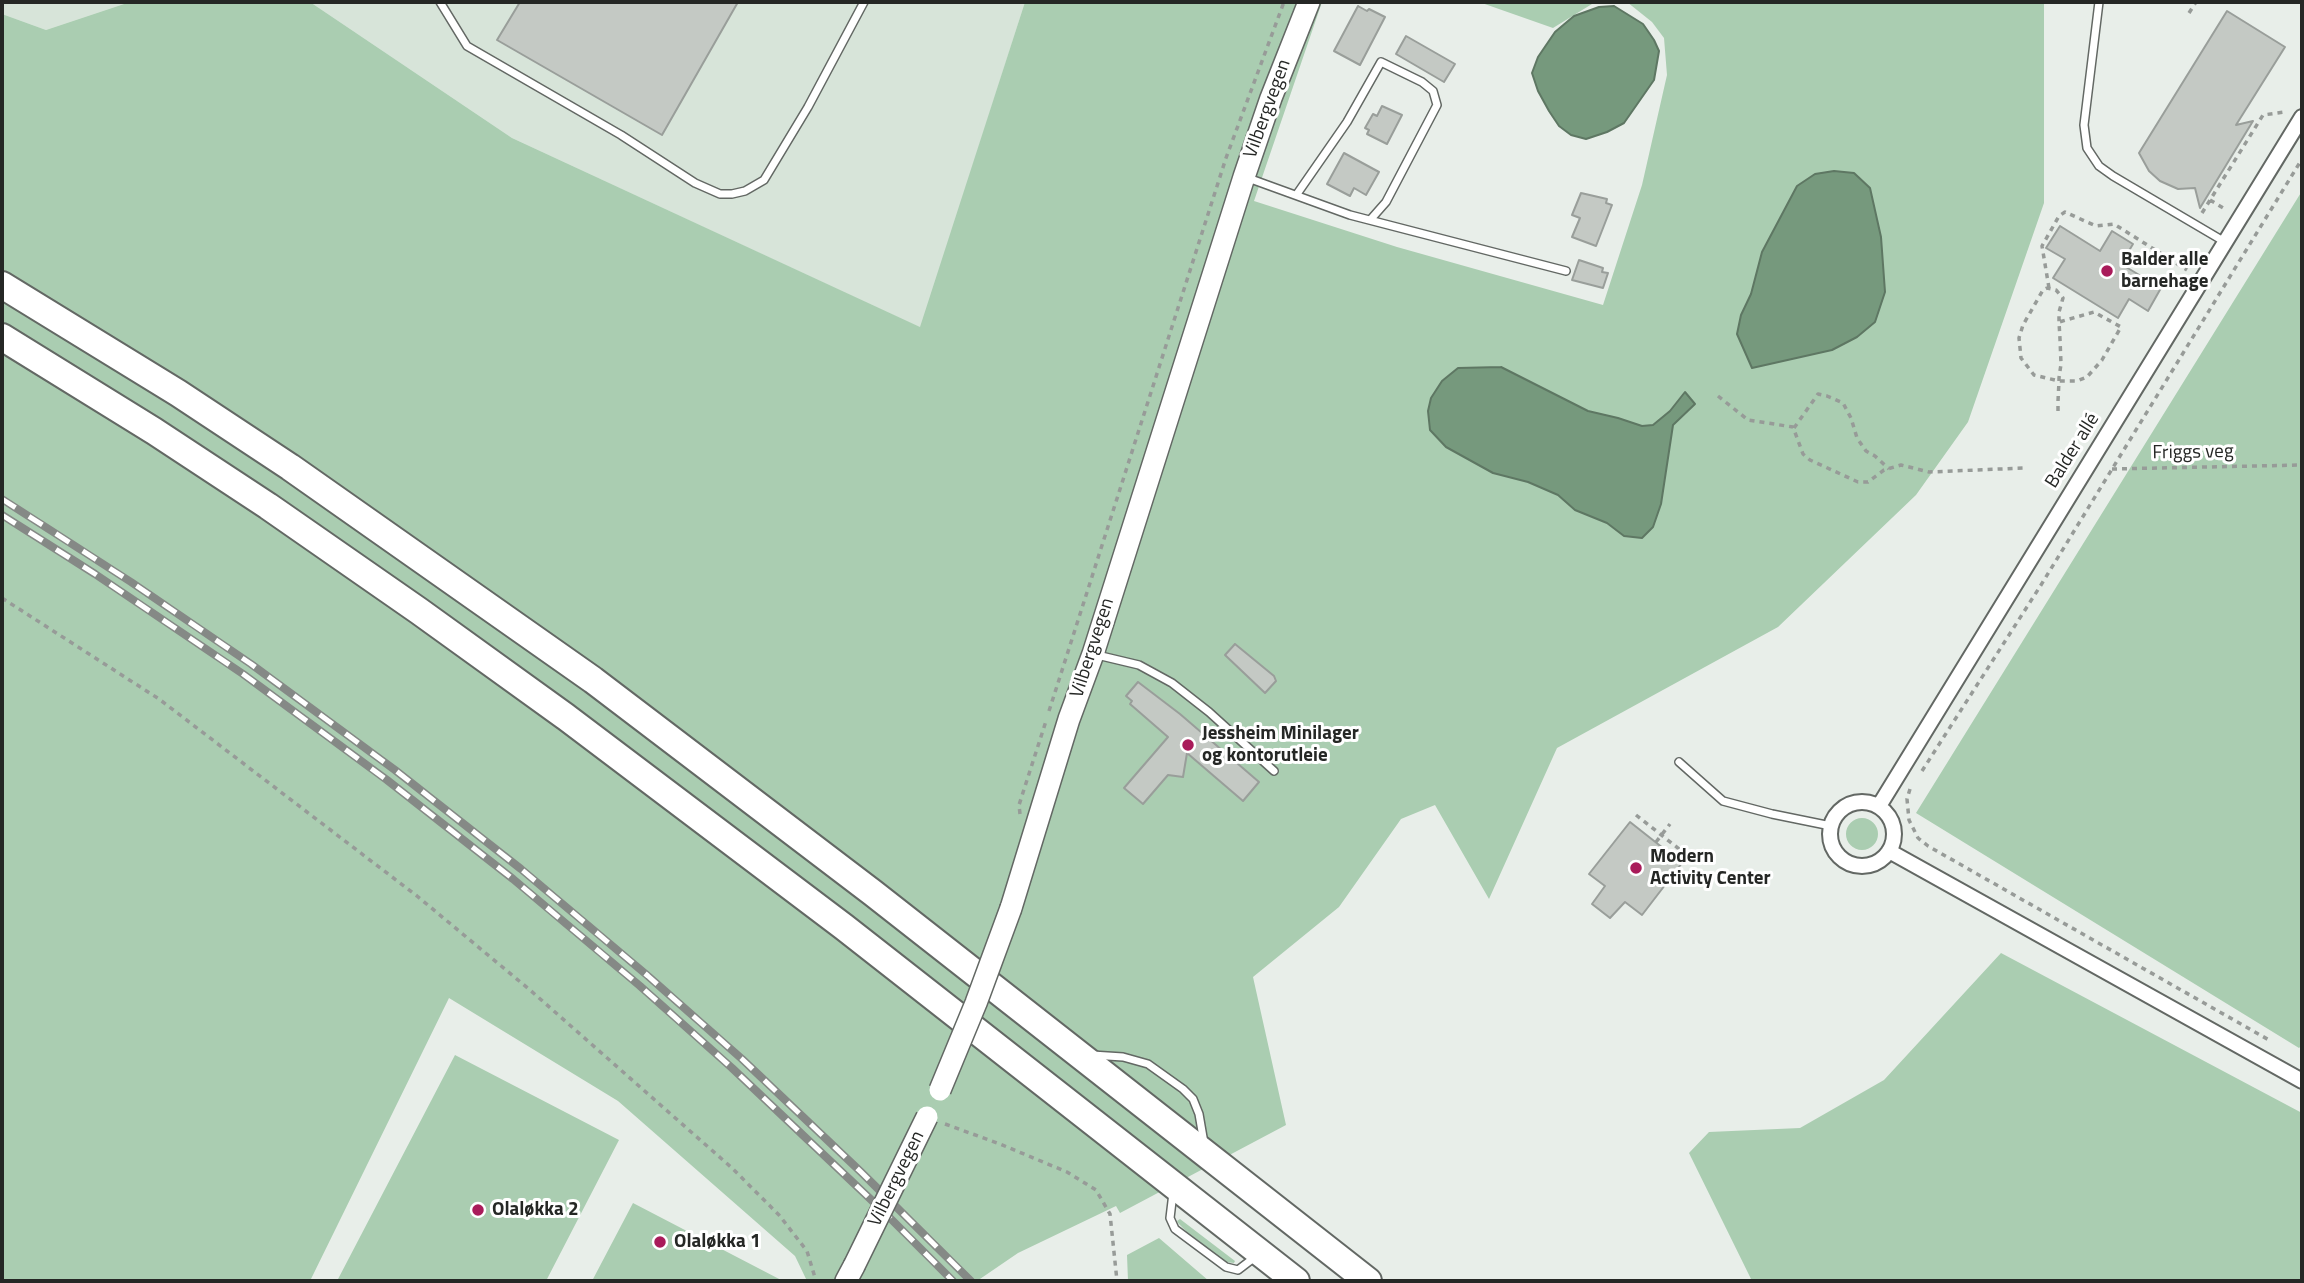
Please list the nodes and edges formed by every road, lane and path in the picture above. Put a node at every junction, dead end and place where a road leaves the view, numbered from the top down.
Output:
1 (440, 2) edge
2 (864, 2) edge
3 (1284, 2) edge
4 (1309, 2) edge
5 (2099, 2) edge
6 (2196, 2) edge
7 (2189, 13) dead end
8 (2285, 112) dead end
9 (2302, 117) edge
10 (2302, 159) edge
11 (1244, 177) junction
12 (1297, 194) junction
13 (2210, 200) junction
14 (2225, 209) dead end
15 (1371, 219) junction
16 (2195, 224) junction
17 (2225, 242) junction
18 (2187, 270) dead end
19 (1566, 271) dead end
20 (2, 285) edge
21 (2049, 288) junction
22 (2059, 322) junction
23 (2, 337) edge
24 (2059, 381) junction
25 (1718, 396) dead end
26 (2058, 411) dead end
27 (1794, 428) junction
28 (2302, 465) edge
29 (2024, 468) dead end
30 (2085, 469) junction
31 (2112, 469) junction
32 (1889, 470) junction
33 (2, 598) edge
34 (1093, 654) junction
35 (1679, 762) dead end
36 (1274, 771) dead end
37 (1918, 777) dead end
38 (1910, 788) dead end
39 (1019, 805) dead end
40 (1879, 806) junction
41 (1636, 815) dead end
42 (1670, 824) dead end
43 (1831, 826) junction
44 (1661, 835) junction
45 (1656, 842) dead end
46 (1889, 851) junction
47 (1688, 856) dead end
48 (2269, 1040) dead end
49 (1077, 1054) junction
50 (2302, 1082) edge
51 (927, 1117) junction
52 (1205, 1154) junction
53 (1260, 1253) junction
54 (850, 1274) edge
55 (816, 1281) edge
56 (1117, 1281) edge
57 (1274, 1281) edge
58 (1296, 1281) edge
59 (1368, 1281) edge

1 - 2 lane
3 - 39 path
4 - 11 main road, Vilbergvegen
5 - 16 lane
6 - 7 path
8 - 13 path
9 - 17 street, Balder allé
10 - 31 path
11 - 12 lane
11 - 34 main road, Vilbergvegen
12 - 15 lane
12 - 15 lane
13 - 14 path
13 - 16 path
15 - 19 lane
16 - 17 lane
17 - 30 street, Balder allé
18 - 21 path
20 - 49 highway
21 - 22 path
21 - 24 path
22 - 24 path
22 - 24 path
23 - 53 highway
24 - 26 path
25 - 27 path
27 - 32 path
27 - 32 path
28 - 31 path, Friggs veg
29 - 32 path
30 - 31 path, Friggs veg
30 - 40 street, Balder allé
31 - 37 path
33 - 55 path
34 - 36 lane
34 - 51 main road, Vilbergvegen, bridge
35 - 43 lane
38 - 48 path
40 - 43 street
40 - 46 street
41 - 44 path
42 - 44 path
43 - 46 street
44 - 45 path
44 - 47 path
46 - 50 street
49 - 52 highway
49 - 52 lane
51 - 54 main road, Vilbergvegen, bridge
51 - 56 path
52 - 59 highway
53 - 57 highway
53 - 58 highway

